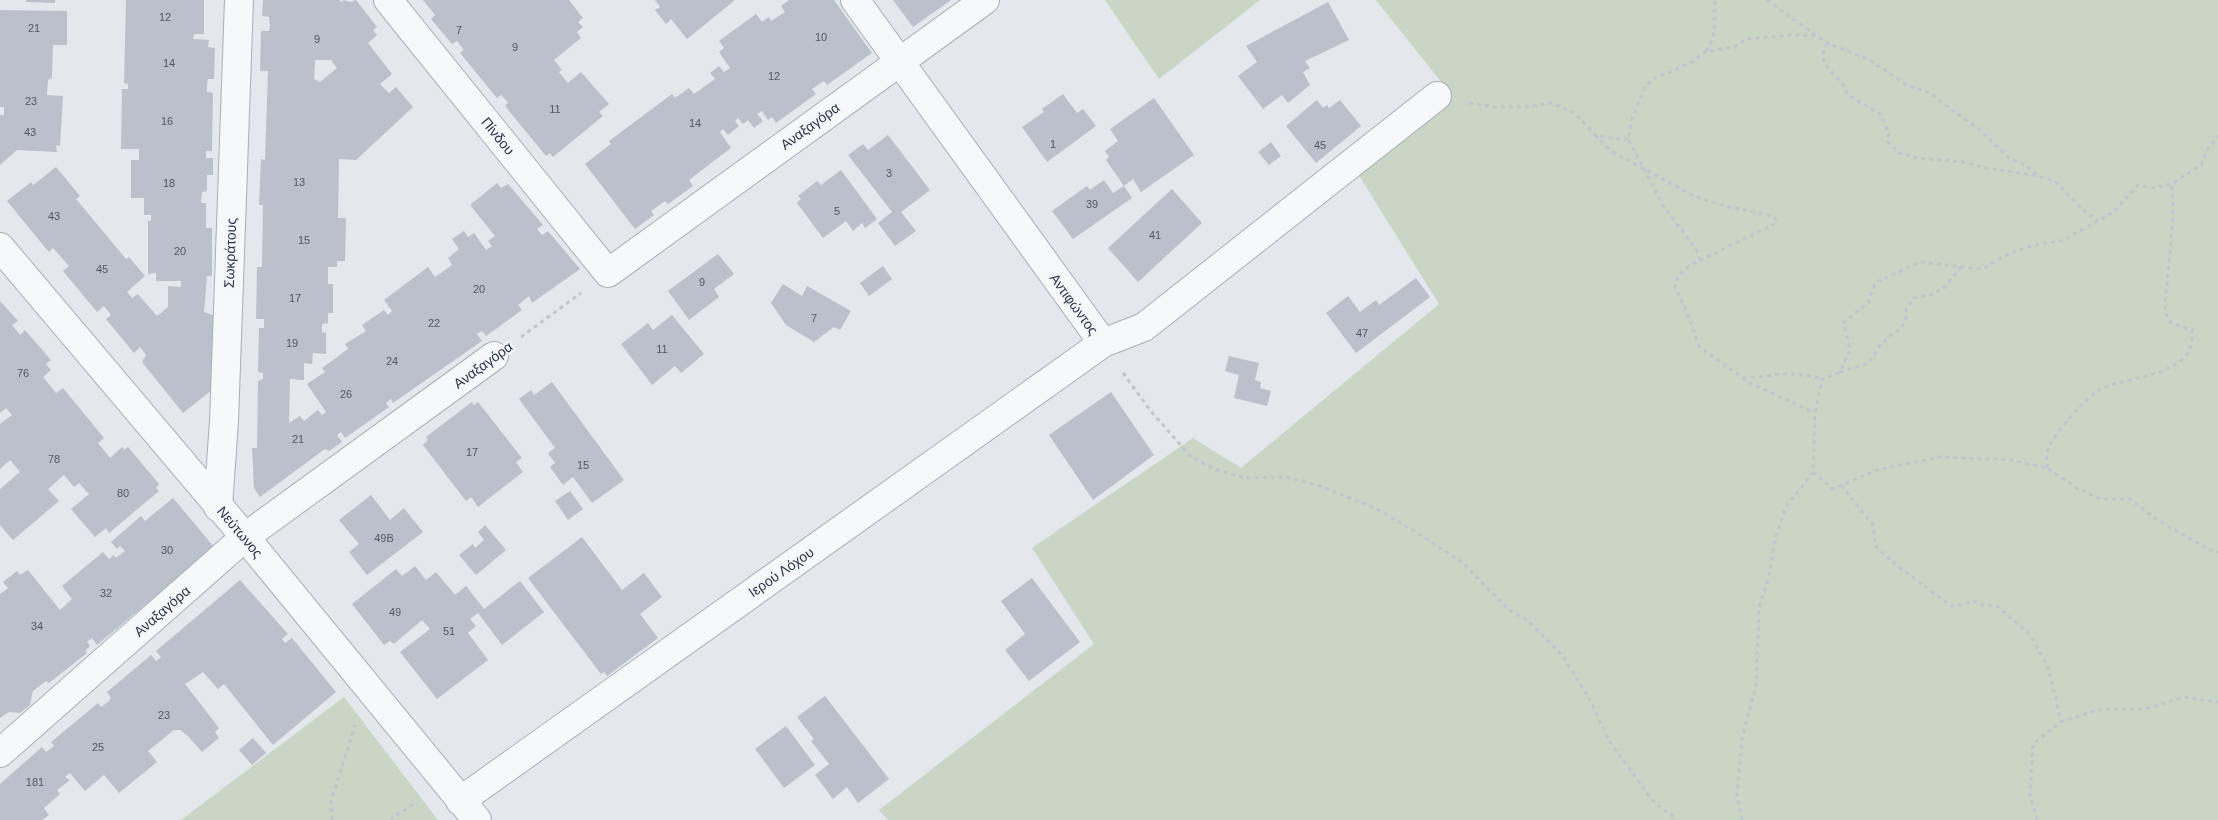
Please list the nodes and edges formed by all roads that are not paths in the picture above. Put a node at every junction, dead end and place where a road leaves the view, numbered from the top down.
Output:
1 (239, 0) edge
2 (388, 0) edge
3 (855, 0) edge
4 (985, 0) edge
5 (898, 61) junction
6 (1437, 96) road end
7 (0, 246) edge
8 (608, 272) joint
9 (1103, 343) junction
10 (494, 356) road end
11 (218, 507) junction
12 (245, 537) junction
13 (0, 753) edge
14 (468, 810) edge

1 - 11 street, Σωκράτους
2 - 8 street, Πίνδου
3 - 5 street, Αντιφώντος
4 - 5 street, Αναξαγόρα
5 - 8 street, Αναξαγόρα
5 - 9 street, Αντιφώντος
6 - 9 street, Αντιφώντος
7 - 11 street, Νεύτωνος
9 - 14 street, Ιερού Λόχου
10 - 12 street, Αναξαγόρα
11 - 12 street, Νεύτωνος
12 - 13 street, Αναξαγόρα
12 - 14 street, Νεύτωνος

